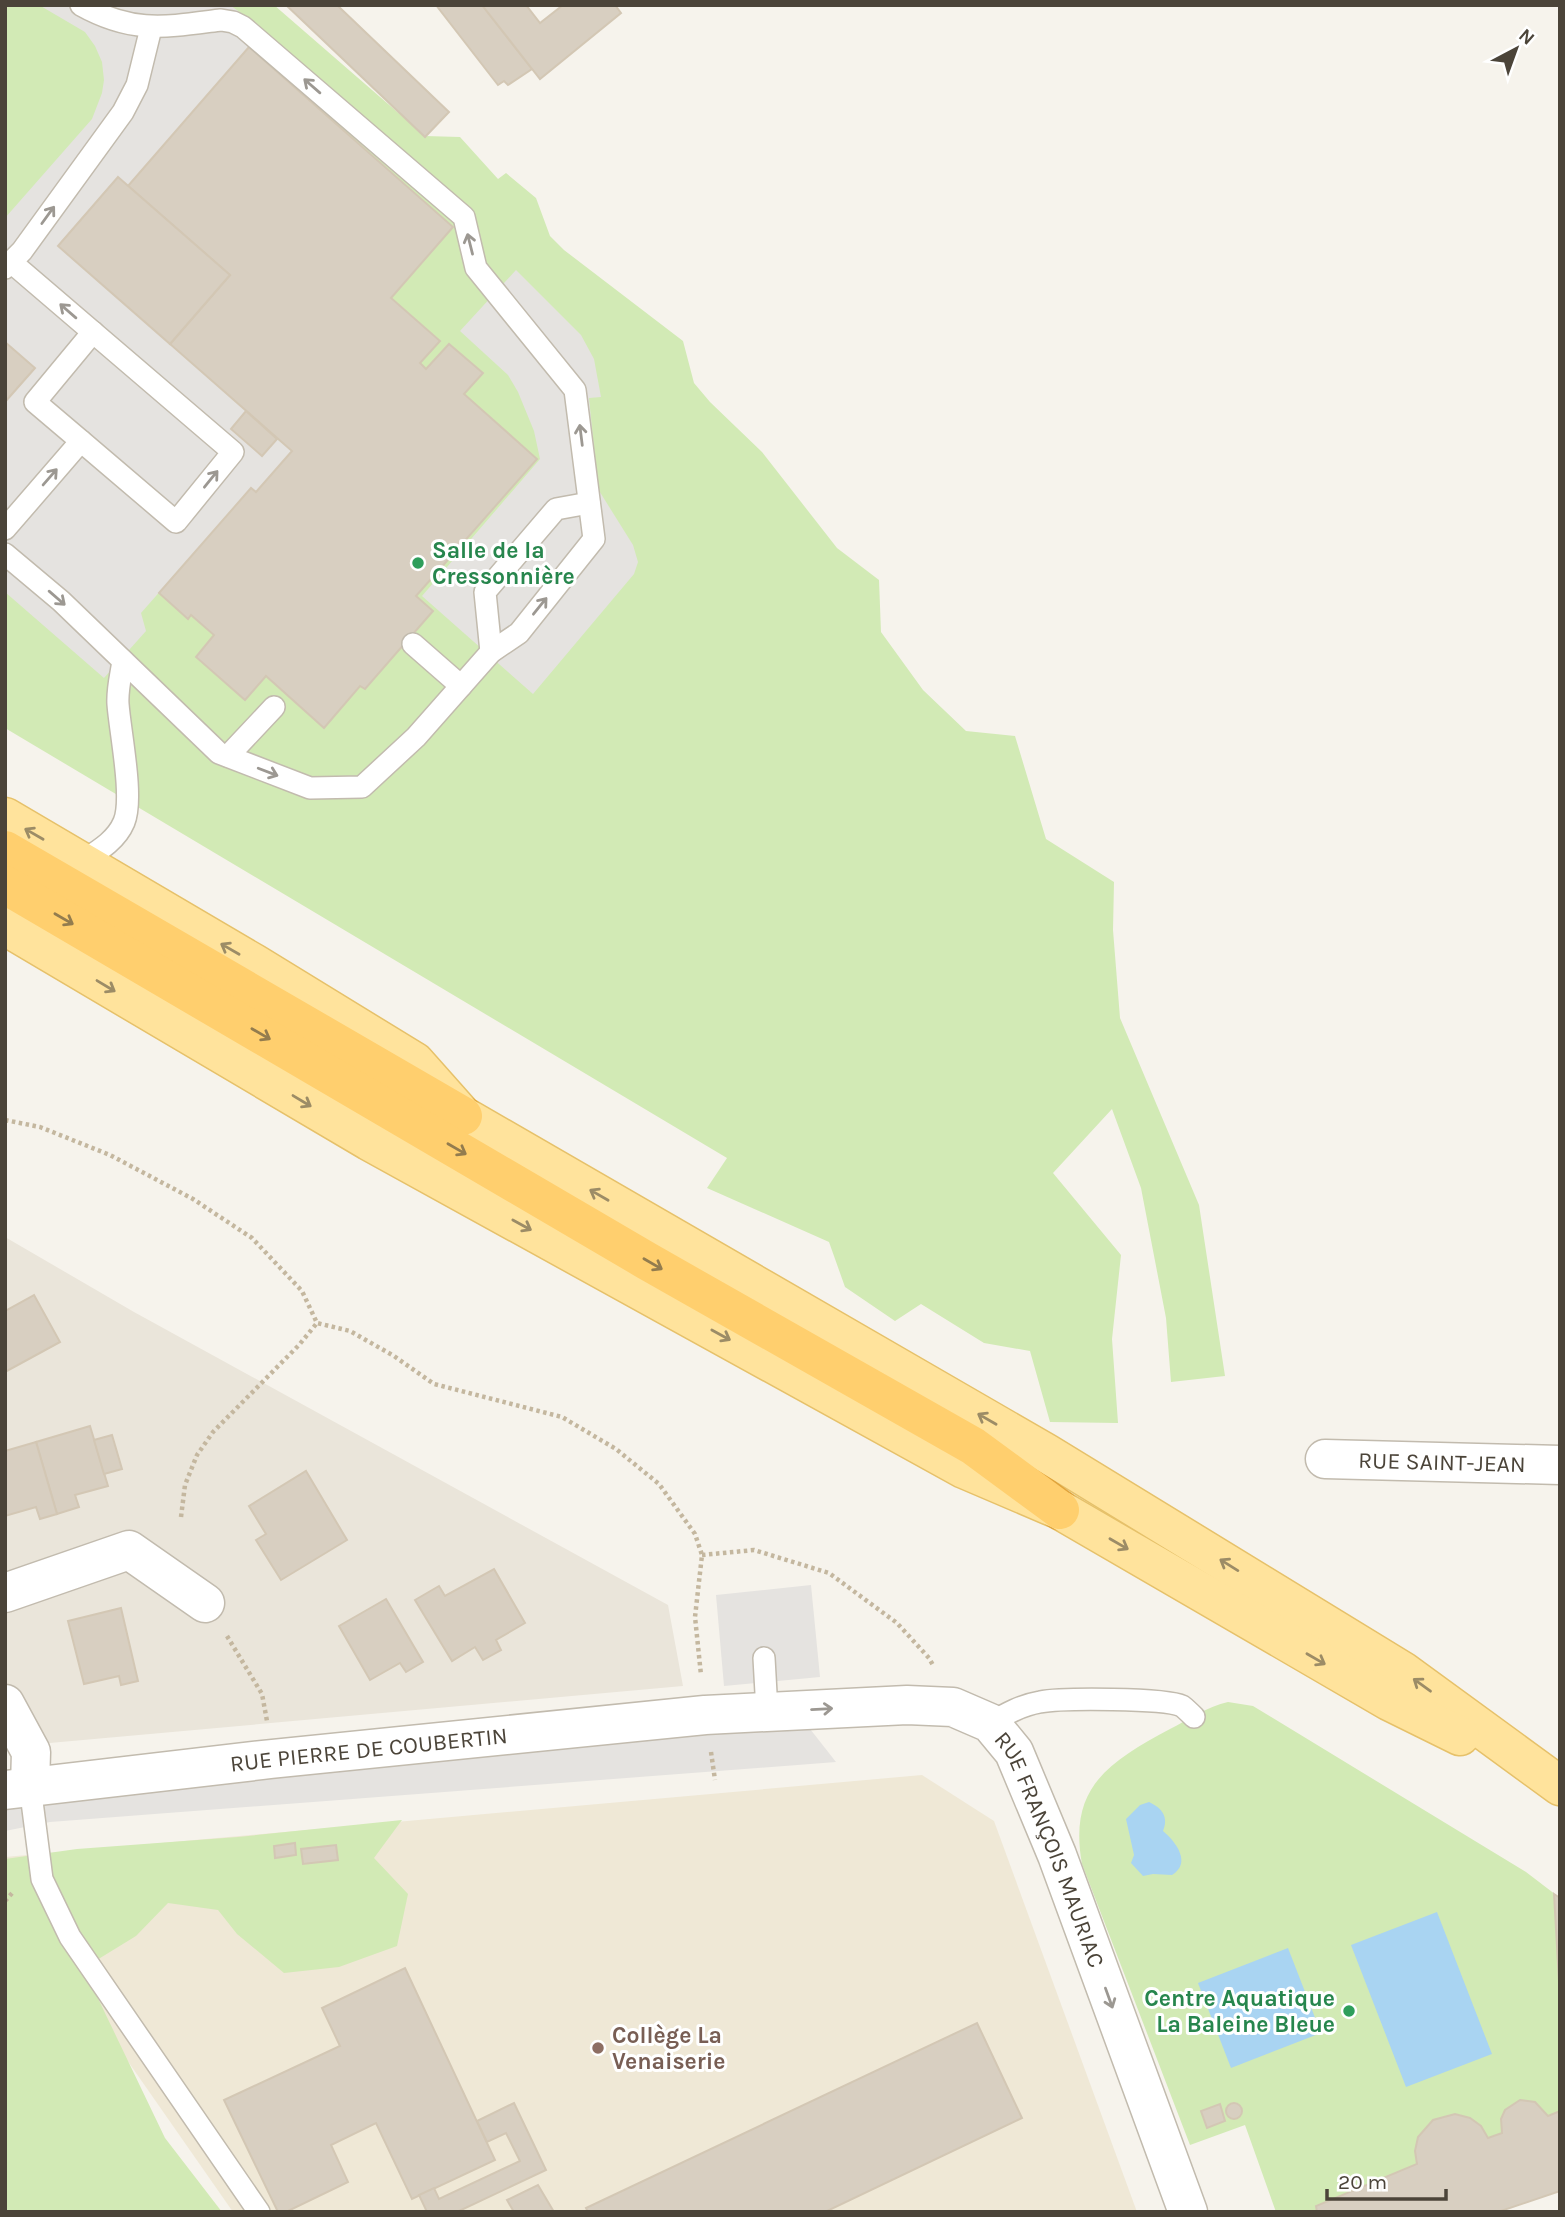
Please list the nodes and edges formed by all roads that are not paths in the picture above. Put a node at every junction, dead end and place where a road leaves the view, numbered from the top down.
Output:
1 (81, 5) edge
2 (151, 28) junction
3 (8, 265) edge
4 (93, 332) junction
5 (81, 441) junction
6 (589, 503) junction
7 (5, 529) edge
8 (5, 554) edge
9 (413, 644) dead end
10 (491, 653) junction
11 (123, 661) junction
12 (461, 686) junction
13 (274, 707) dead end
14 (228, 756) junction
15 (5, 817) edge
16 (5, 850) edge
17 (81, 862) junction
18 (5, 885) edge
19 (5, 926) edge
20 (463, 1116) junction
21 (1325, 1459) dead end
22 (1560, 1465) edge
23 (1060, 1510) junction
24 (5, 1593) edge
25 (205, 1603) dead end
26 (764, 1658) dead end
27 (5, 1704) edge
28 (767, 1711) junction
29 (706, 1714) joint
30 (1194, 1717) dead end
31 (990, 1723) junction
32 (1558, 1785) edge
33 (18, 1788) edge
34 (259, 2212) edge
35 (1188, 2212) edge

1 - 2 lane
3 -> 2 lane
6 -> 2 lane
4 -> 3 lane
4 - 5 lane
5 -> 4 lane
7 -> 5 lane
10 -> 6 lane
6 - 10 lane
8 -> 11 lane
9 - 12 lane
10 - 12 lane
11 - 14 lane
11 - 17 lane
14 -> 12 lane
13 - 14 lane
17 -> 15 main road
16 - 20 highway
20 -> 17 main road
18 -> 23 highway
19 -> 23 main road
32 -> 20 main road
21 - 22 street, RUE SAINT-JEAN
23 -> 32 main road
24 - 25 street
26 - 28 lane
27 - 33 street
28 - 29 street, RUE FRANÇOIS MAURIAC
28 -> 31 street, RUE FRANÇOIS MAURIAC
29 - 33 street, RUE PIERRE DE COUBERTIN
30 - 31 lane
31 -> 35 street, RUE FRANÇOIS MAURIAC
33 - 34 lane

